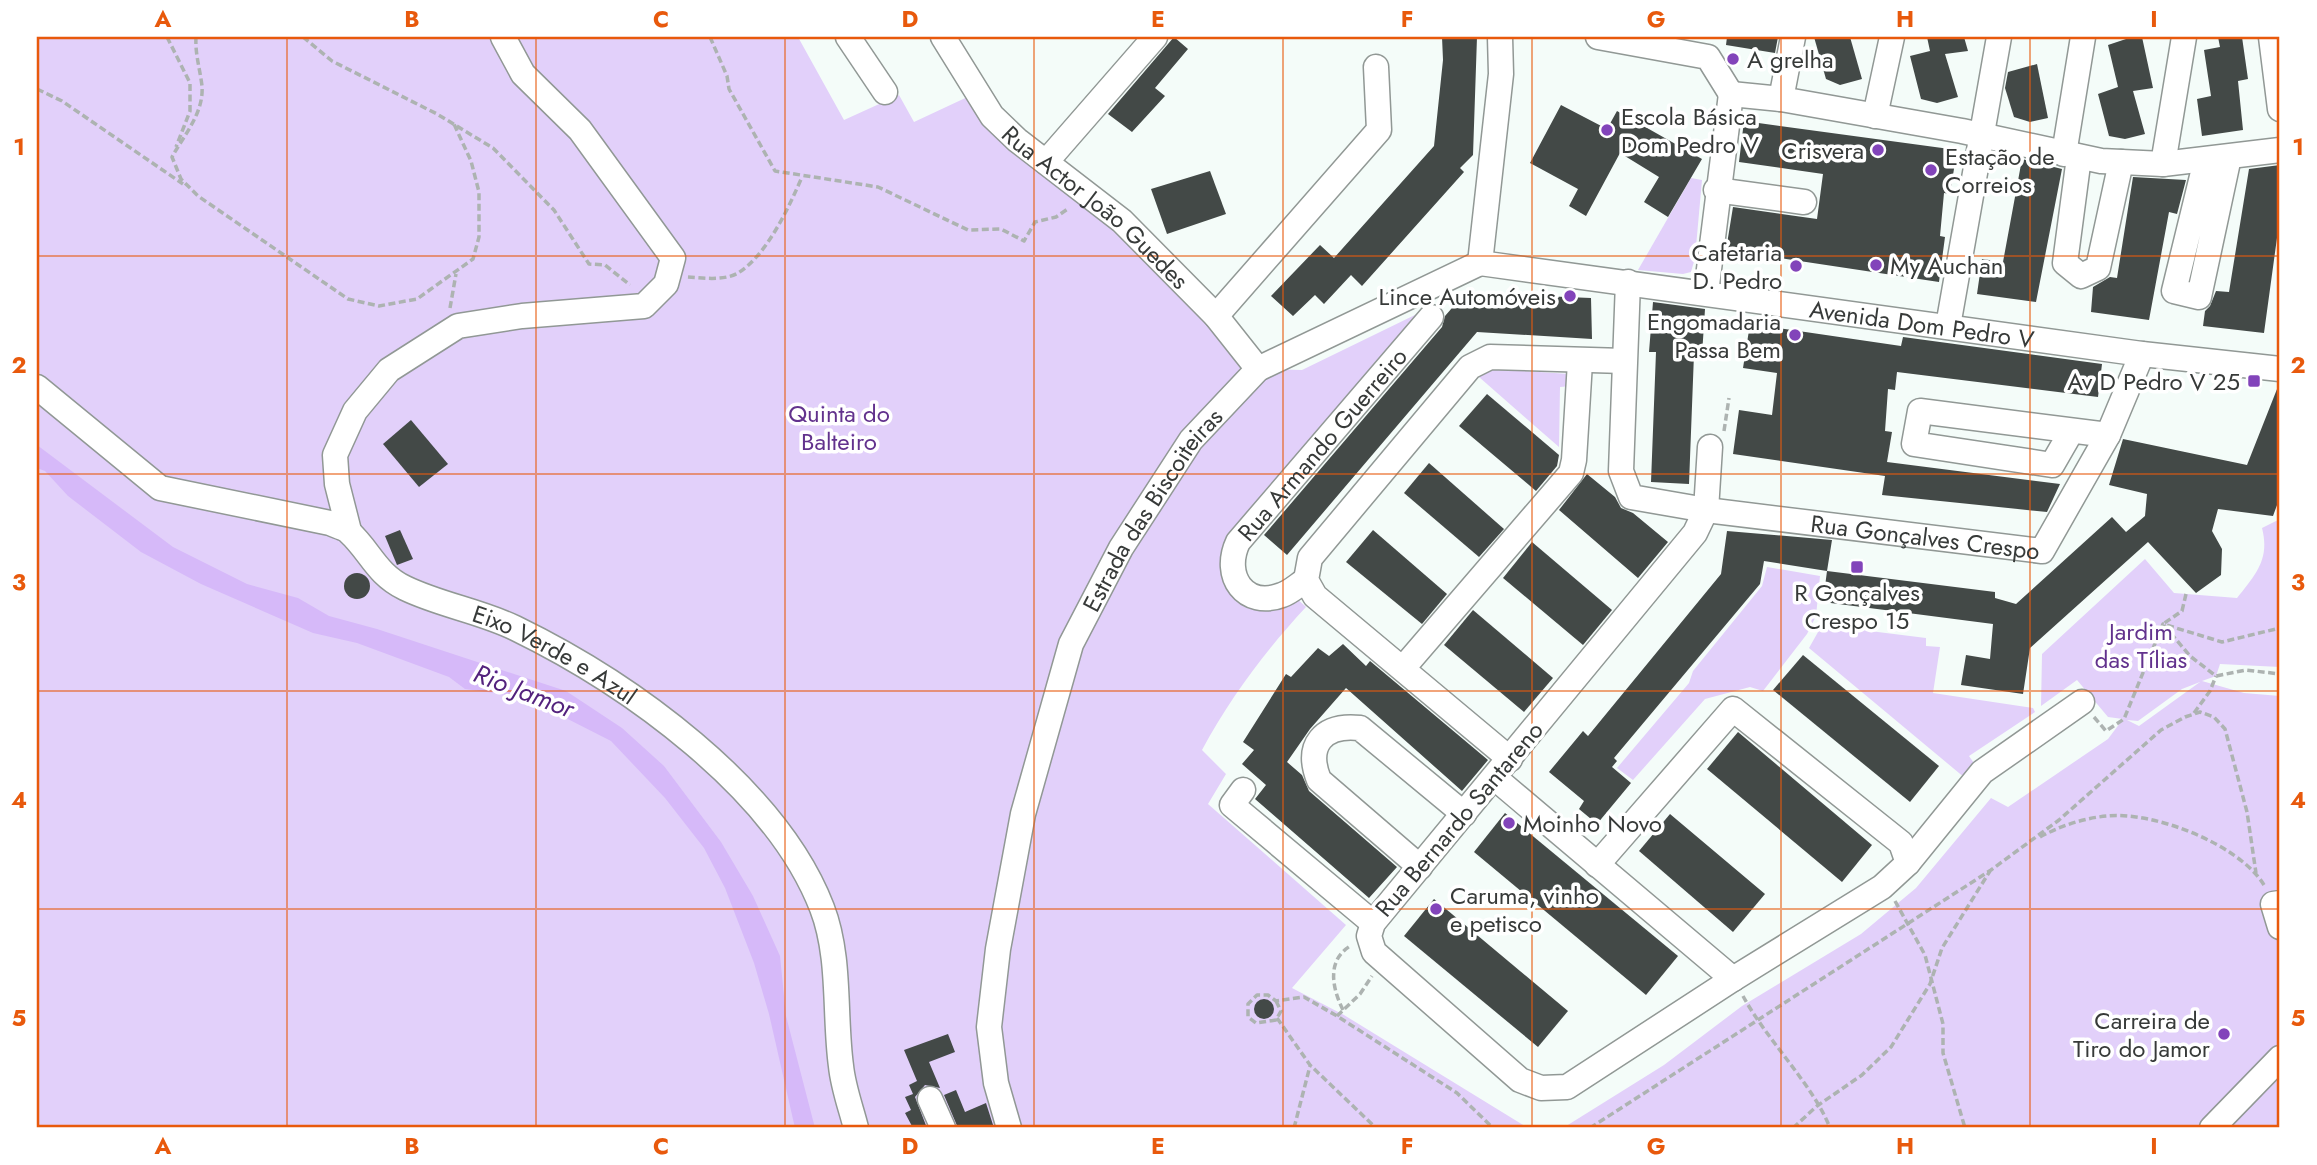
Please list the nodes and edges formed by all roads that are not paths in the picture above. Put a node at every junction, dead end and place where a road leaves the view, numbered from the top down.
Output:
1 (503, 37) edge
2 (848, 37) edge
3 (943, 37) edge
4 (1155, 37) edge
5 (1500, 37) edge
6 (1598, 37) edge
7 (1793, 37) edge
8 (1892, 37) edge
9 (1999, 37) edge
10 (2083, 37) edge
11 (2184, 37) edge
12 (2271, 37) edge
13 (1710, 47) edge
14 (1376, 67) dead end
15 (886, 92) dead end
16 (1731, 94) junction
17 (1781, 99) junction
18 (2280, 109) edge
19 (1875, 116) junction
20 (1979, 136) junction
21 (2280, 150) edge
22 (2071, 155) junction
23 (1046, 162) junction
24 (2120, 162) junction
25 (2163, 164) junction
26 (1716, 190) junction
27 (1804, 202) dead end
28 (1480, 263) junction
29 (1628, 282) junction
30 (1706, 293) junction
31 (1216, 316) junction
32 (1431, 317) dead end
33 (1948, 326) junction
34 (2142, 354) junction
35 (1624, 361) junction
36 (1580, 362) junction
37 (1258, 369) junction
38 (2280, 369) edge
39 (37, 387) edge
40 (2071, 432) junction
41 (2108, 435) junction
42 (1710, 447) road end
43 (1706, 510) junction
44 (349, 531) junction
45 (1306, 580) junction
46 (1404, 667) junction
47 (2082, 702) road end
48 (1502, 768) junction
49 (1243, 790) dead end
50 (1464, 814) junction
51 (1908, 863) junction
52 (1597, 865) junction
53 (1420, 867) junction
54 (1371, 930) junction
55 (1732, 979) junction
56 (2280, 1058) edge
57 (930, 1099) dead end
58 (856, 1128) edge
59 (943, 1128) edge
60 (1009, 1128) edge
61 (2213, 1128) edge

1 - 44 street
2 - 15 street
3 - 23 street, Rua Actor João Guedes
4 - 23 street
5 - 28 street
6 - 13 street
7 - 17 street
8 - 19 street
9 - 20 street
10 - 22 street
11 - 25 street
12 - 18 street
13 - 16 street
14 - 31 street
16 - 17 street
16 - 26 street
17 - 19 street
19 - 20 street
20 - 22 street
20 - 33 street
21 - 25 street
22 - 24 street
22 - 24 street
23 - 31 street, Rua Actor João Guedes
24 - 25 street
26 - 27 street
26 - 30 street
28 - 29 street, Avenida Dom Pedro V
28 - 37 street, Estrada das Biscoiteiras
29 - 30 street, Avenida Dom Pedro V
29 - 35 street
30 - 33 street, Avenida Dom Pedro V
31 - 37 street, Rua Actor João Guedes
32 - 45 street, Rua Armando Guerreiro
33 - 34 street, Avenida Dom Pedro V
34 - 38 street, Avenida Dom Pedro V
34 - 41 street, Rua Gonçalves Crespo
35 - 36 street
35 - 43 street, Rua Gonçalves Crespo
36 - 45 street
36 - 46 street
37 - 60 street, Estrada das Biscoiteiras
39 - 44 street
40 - 40 street
40 - 41 street
41 - 43 street, Rua Gonçalves Crespo
42 - 43 street
43 - 48 street, Rua Bernardo Santareno
44 - 58 street, Eixo Verde e Azul
45 - 46 street
46 - 48 street
47 - 51 street, Rua Bernardo Santareno
48 - 50 street, Rua Bernardo Santareno
48 - 52 street
49 - 54 street
50 - 53 street, Rua Bernardo Santareno
50 - 53 street
51 - 52 street
51 - 55 street, Rua Bernardo Santareno
52 - 55 street
53 - 54 street, Rua Bernardo Santareno
54 - 55 street, Rua Bernardo Santareno
56 - 61 street
57 - 59 street

